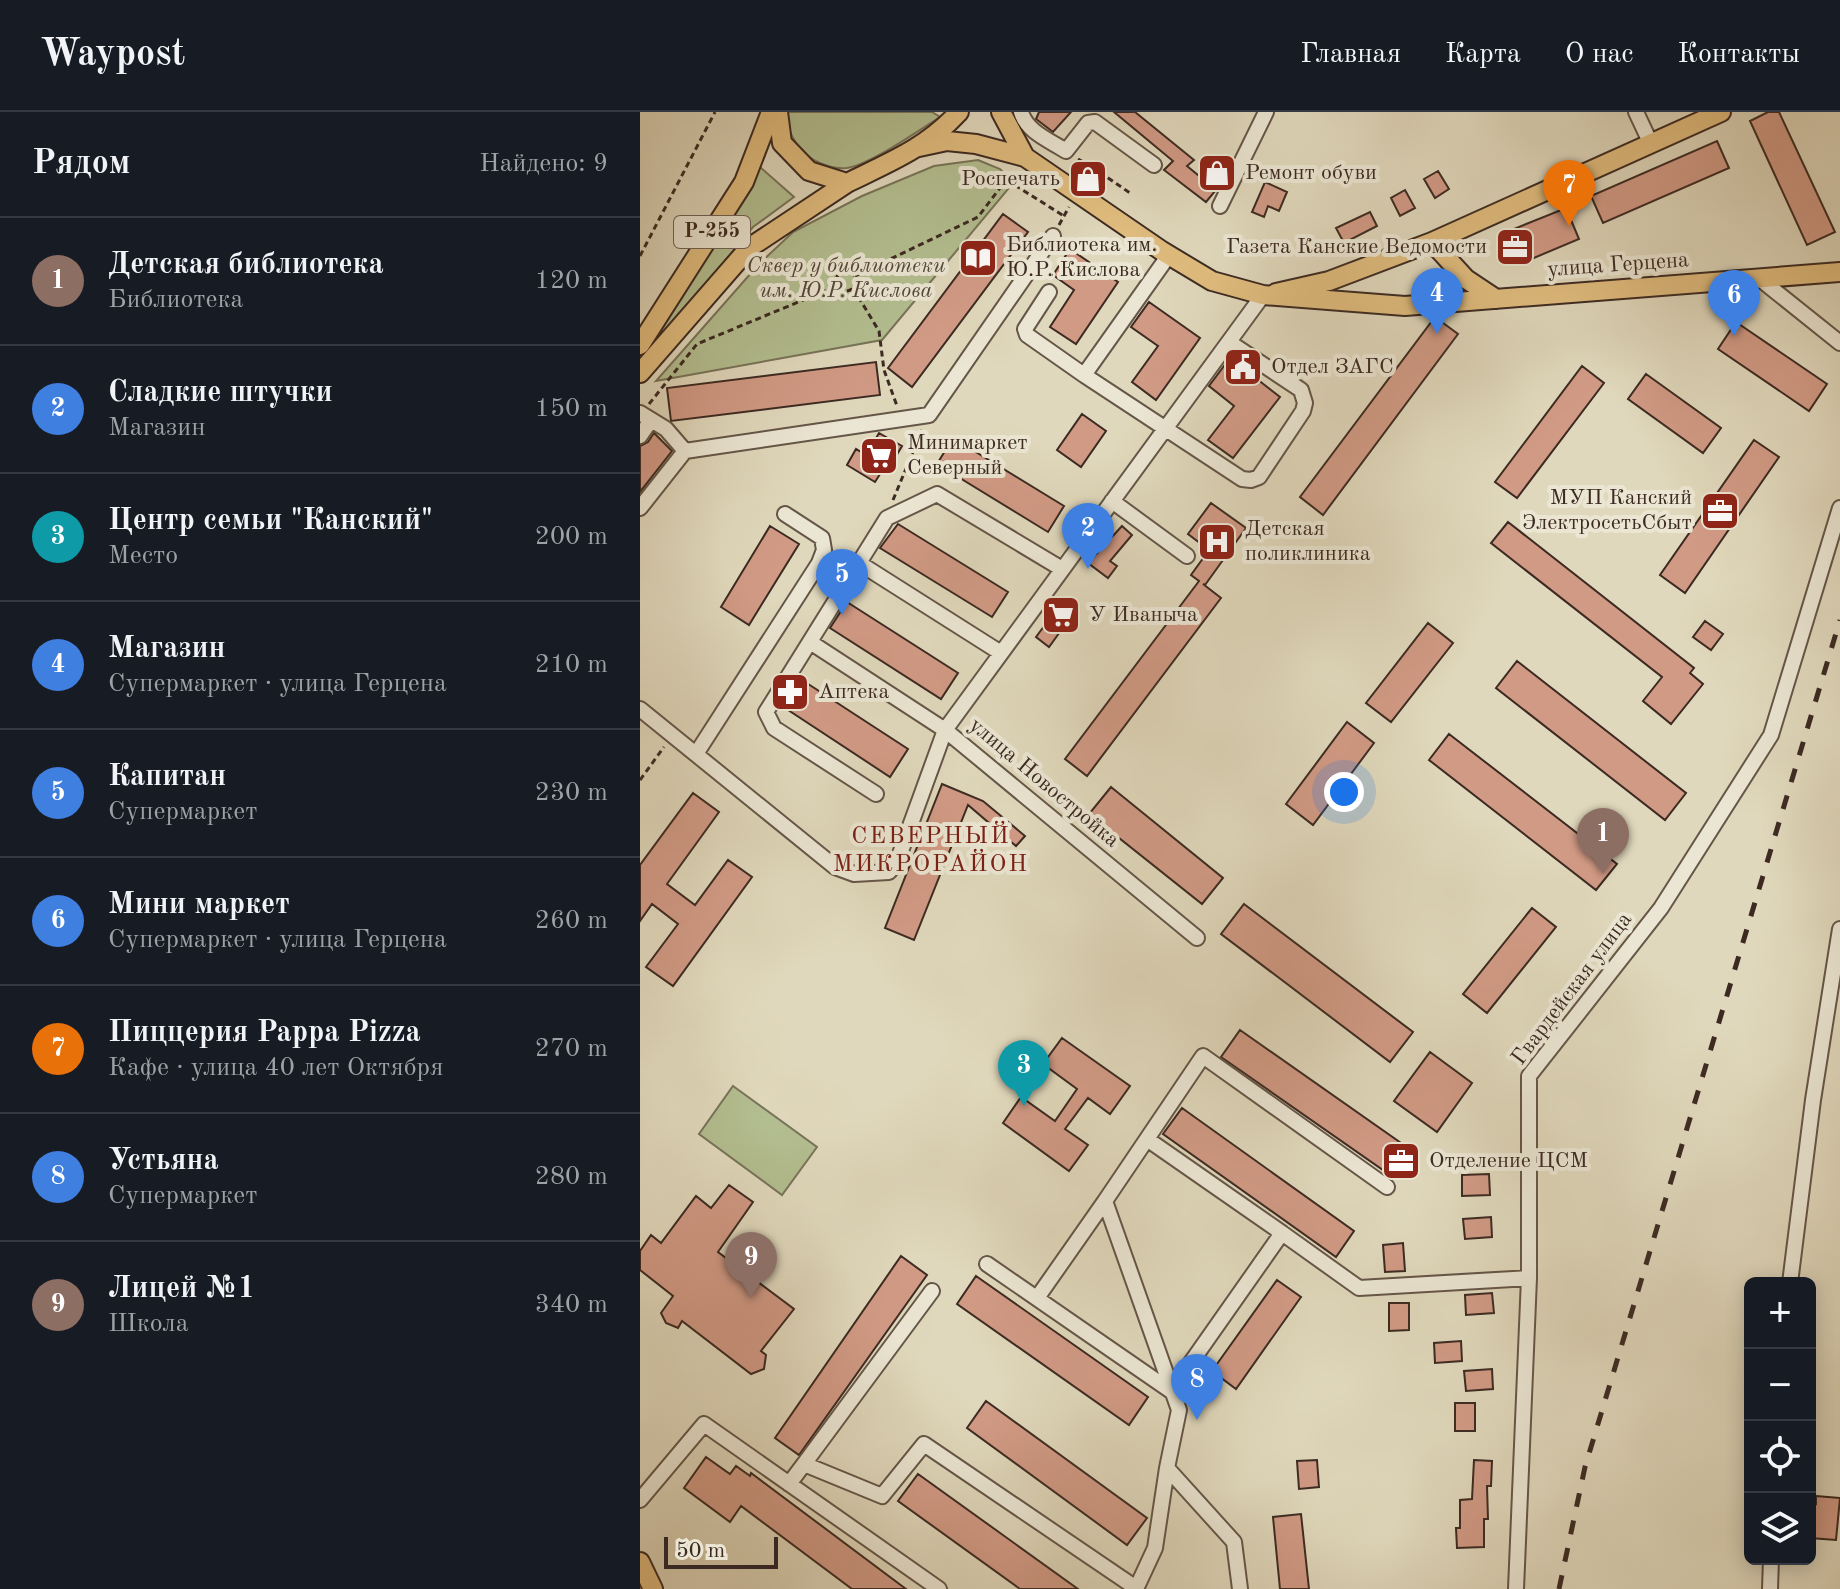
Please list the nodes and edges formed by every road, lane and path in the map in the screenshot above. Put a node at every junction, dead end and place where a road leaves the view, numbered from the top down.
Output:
1 (715, 112) edge
2 (771, 112) edge
3 (778, 112) edge
4 (959, 112) edge
5 (1001, 112) edge
6 (1021, 112) edge
7 (1266, 112) edge
8 (1636, 112) edge
9 (1721, 112) edge
10 (1651, 144) junction
11 (919, 147) junction
12 (1066, 151) junction
13 (1025, 157) junction
14 (1154, 165) dead end
15 (1095, 169) dead end
16 (847, 183) junction
17 (1220, 206) dead end
18 (1064, 216) dead end
19 (1053, 236) dead end
20 (1432, 242) junction
21 (1169, 255) junction
22 (640, 256) edge
23 (1840, 272) edge
24 (855, 276) junction
25 (1760, 279) junction
26 (837, 286) junction
27 (853, 288) junction
28 (1049, 292) dead end
29 (1263, 295) junction
30 (1496, 299) junction
31 (1229, 342) junction
32 (1840, 343) edge
33 (640, 345) edge
34 (640, 373) edge
35 (1084, 375) junction
36 (929, 415) junction
37 (644, 416) edge
38 (901, 419) junction
39 (1165, 430) junction
40 (640, 436) edge
41 (685, 451) junction
42 (1112, 501) junction
43 (640, 508) edge
44 (1840, 508) edge
45 (785, 514) dead end
46 (887, 518) junction
47 (1187, 556) dead end
48 (859, 563) junction
49 (1062, 569) junction
50 (810, 642) junction
51 (1001, 653) junction
52 (640, 709) edge
53 (945, 730) junction
54 (673, 736) junction
55 (696, 754) junction
56 (640, 780) edge
57 (876, 794) dead end
58 (1840, 929) edge
59 (1197, 938) dead end
60 (1147, 1139) junction
61 (1387, 1187) dead end
62 (1105, 1201) junction
63 (1282, 1233) junction
64 (987, 1264) dead end
65 (1791, 1277) edge
66 (1529, 1278) junction
67 (932, 1291) dead end
68 (1037, 1298) junction
69 (1171, 1391) junction
70 (804, 1464) junction
71 (1167, 1468) junction
72 (789, 1484) junction
73 (640, 1500) edge
74 (640, 1562) edge
75 (1771, 1565) edge
76 (653, 1589) edge
77 (939, 1589) edge
78 (1136, 1589) edge
79 (1240, 1589) edge
80 (1516, 1589) edge
81 (1770, 1589) edge

1 - 22 path
2 - 33 main road, Р-255
3 - 16 main road
4 - 11 main road, Р-255
5 - 13 main road
6 - 12 street
7 - 17 street
8 - 10 street
9 - 10 main road
10 - 20 main road
11 - 13 main road
11 - 16 main road, Р-255
12 - 14 street
12 - 15 path
13 - 21 main road, улица Герцена
16 - 34 main road, Р-255
18 - 24 path
19 - 36 street
20 - 29 main road
20 - 30 main road
21 - 29 main road, улица Герцена
21 - 35 street
23 - 25 main road, улица Герцена
24 - 26 path
24 - 27 path
25 - 30 main road, улица Герцена
25 - 32 street
26 - 27 path
26 - 37 path
27 - 38 path
28 - 35 street
29 - 30 main road, улица Герцена
29 - 31 street, улица Новостройка
31 - 39 street, улица Новостройка
31 - 39 street
35 - 39 street
36 - 38 street
36 - 46 path
37 - 40 street
37 - 41 street
38 - 41 street
39 - 42 street, улица Новостройка
41 - 43 street
42 - 47 street
42 - 49 street, улица Новостройка
44 - 66 street, Гвардейская улица
45 - 55 street
46 - 48 street
46 - 49 street
48 - 50 street
48 - 51 street
49 - 51 street, улица Новостройка
50 - 53 street
50 - 57 street
51 - 53 street, улица Новостройка
52 - 54 street
53 - 55 street
53 - 59 street, улица Новостройка
54 - 55 street
54 - 56 path
58 - 65 street
60 - 61 street
60 - 62 street
60 - 63 street
62 - 68 street
62 - 69 street
63 - 66 street
63 - 69 street
64 - 68 street
66 - 80 street, Гвардейская улица
67 - 70 street
68 - 69 street
69 - 71 street
70 - 72 street
70 - 78 street
71 - 78 street
71 - 79 street
72 - 73 street
72 - 77 street
74 - 76 main road
75 - 81 street

